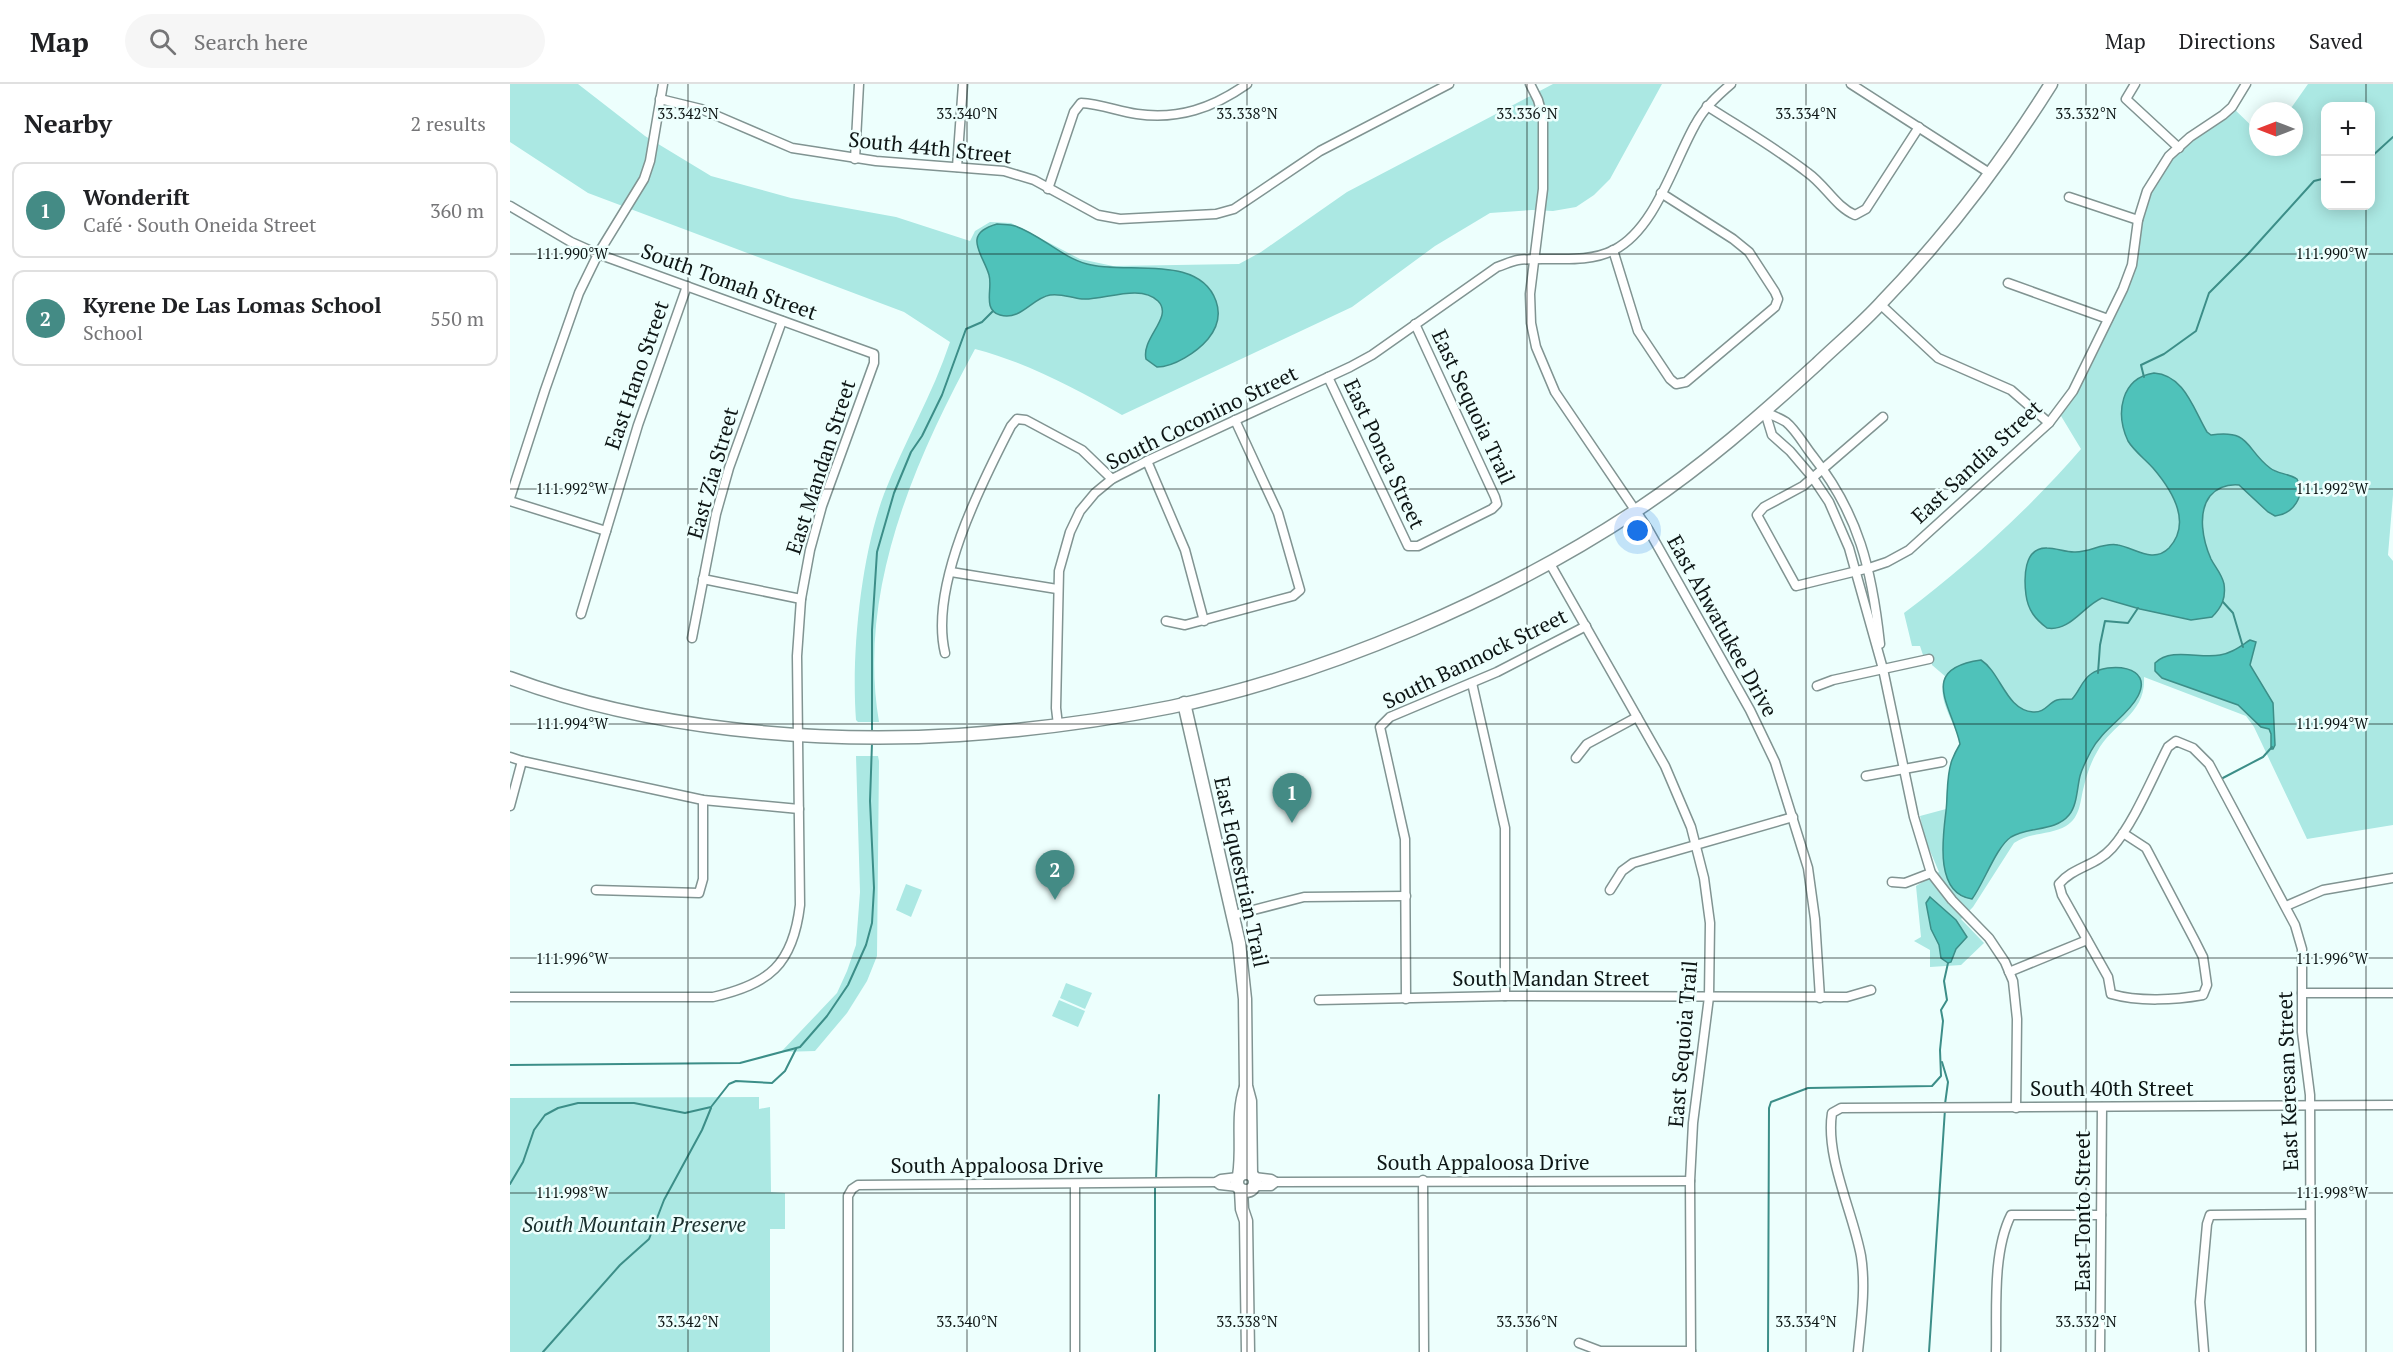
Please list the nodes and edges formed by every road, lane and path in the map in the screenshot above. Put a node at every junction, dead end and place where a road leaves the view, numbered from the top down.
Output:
1 (663, 84) edge
2 (859, 84) edge
3 (963, 84) edge
4 (1247, 84) edge
5 (1449, 84) edge
6 (1530, 84) edge
7 (1731, 84) edge
8 (1851, 84) edge
9 (2051, 84) edge
10 (2135, 84) edge
11 (2246, 84) edge
12 (660, 99) junction
13 (1707, 106) junction
14 (1919, 127) junction
15 (2179, 148) junction
16 (855, 159) junction
17 (957, 167) junction
18 (1991, 174) junction
19 (1048, 189) junction
20 (1661, 193) junction
21 (2069, 197) dead end
22 (510, 206) edge
23 (2138, 220) junction
24 (1613, 250) junction
25 (598, 254) junction
26 (1534, 259) junction
27 (2008, 282) dead end
28 (687, 286) junction
29 (1880, 304) junction
30 (2108, 319) junction
31 (782, 321) junction
32 (1415, 324) junction
33 (874, 354) joint
34 (1328, 377) junction
35 (1765, 412) junction
36 (1883, 417) dead end
37 (1236, 420) junction
38 (2049, 423) junction
39 (1147, 461) junction
40 (1818, 474) junction
41 (1112, 479) junction
42 (510, 499) edge
43 (1635, 511) junction
44 (606, 531) junction
45 (1408, 546) joint
46 (1549, 562) junction
47 (1869, 568) junction
48 (951, 572) junction
49 (1856, 572) junction
50 (703, 579) junction
51 (1058, 590) junction
52 (801, 599) junction
53 (581, 614) dead end
54 (1166, 621) dead end
55 (1204, 621) junction
56 (1586, 626) junction
57 (692, 638) dead end
58 (945, 653) dead end
59 (1929, 659) dead end
60 (1883, 669) junction
61 (510, 678) edge
62 (1472, 683) junction
63 (1817, 686) dead end
64 (1184, 703) junction
65 (1638, 717) junction
66 (1058, 726) junction
67 (797, 735) junction
68 (510, 757) edge
69 (1576, 758) dead end
70 (522, 761) junction
71 (1942, 762) dead end
72 (1905, 770) junction
73 (1866, 776) dead end
74 (703, 800) junction
75 (510, 806) edge
76 (799, 809) junction
77 (1793, 817) junction
78 (2123, 833) junction
79 (1697, 845) junction
80 (1933, 877) junction
81 (2393, 878) edge
82 (1892, 882) dead end
83 (596, 890) dead end
84 (1610, 890) dead end
85 (1406, 896) junction
86 (2286, 906) junction
87 (1234, 915) junction
88 (2087, 940) junction
89 (2009, 972) junction
90 (1871, 990) dead end
91 (2302, 993) junction
92 (2393, 993) edge
93 (1505, 996) junction
94 (510, 997) edge
95 (1709, 997) junction
96 (1820, 998) junction
97 (1406, 999) junction
98 (1319, 1000) dead end
99 (2393, 1105) edge
100 (2310, 1106) junction
101 (2102, 1107) junction
102 (2016, 1108) junction
103 (1423, 1180) junction
104 (1690, 1180) junction
105 (1246, 1182) junction
106 (1075, 1185) junction
107 (2310, 1214) junction
108 (2102, 1215) junction
109 (1579, 1343) dead end
110 (848, 1352) edge
111 (1075, 1352) edge
112 (1248, 1352) edge
113 (1424, 1352) edge
114 (1691, 1352) edge
115 (1858, 1352) edge
116 (1996, 1352) edge
117 (2100, 1352) edge
118 (2204, 1352) edge
119 (2311, 1352) edge

1 - 12 street
2 - 16 street
3 - 17 street
4 - 19 street
5 - 19 street, South 44th Street
6 - 26 street, East Ahwatukee Drive
7 - 13 street
8 - 14 street
9 - 18 main road
10 - 15 street
11 - 15 street, East Sandia Street
12 - 16 street, South 44th Street
12 - 25 street
13 - 14 street
13 - 20 street
14 - 18 street
15 - 23 street, East Sandia Street
16 - 17 street, South 44th Street
17 - 19 street, South 44th Street
18 - 29 main road
20 - 24 street
20 - 24 street
21 - 23 street
22 - 25 street, South Tomah Street
23 - 30 street, East Sandia Street
24 - 26 street, South Coconino Street
25 - 28 street, South Tomah Street
25 - 42 street
26 - 32 street, South Coconino Street
26 - 43 street, East Ahwatukee Drive
27 - 30 street
28 - 31 street, South Tomah Street
28 - 44 street, East Hano Street
29 - 35 main road
29 - 38 street
30 - 38 street, East Sandia Street
31 - 33 street, South Tomah Street
31 - 50 street, East Zia Street
32 - 34 street, South Coconino Street
32 - 45 street, East Sequoia Trail
33 - 52 street, East Mandan Street
34 - 37 street, South Coconino Street
34 - 45 street, East Ponca Street
35 - 40 street
35 - 40 street
35 - 43 main road
36 - 40 street
37 - 39 street, South Coconino Street
37 - 55 street
38 - 47 street, East Sandia Street
39 - 41 street, South Coconino Street
39 - 55 street
40 - 47 street
40 - 49 street
40 - 49 street, East Sandia Street
41 - 48 street
41 - 51 street, South Coconino Street
42 - 44 street
43 - 46 main road
43 - 77 street, East Ahwatukee Drive
44 - 53 street, East Hano Street
46 - 56 street, East Sequoia Trail
46 - 64 main road
47 - 49 street, East Sandia Street
47 - 60 street
48 - 51 street
48 - 58 street
49 - 60 street
50 - 52 street
50 - 57 street, East Zia Street
51 - 66 street, South Coconino Street
52 - 67 street, East Mandan Street
54 - 55 street
56 - 62 street, South Bannock Street
56 - 65 street, East Sequoia Trail
59 - 60 street
60 - 63 street
60 - 72 street
61 - 67 main road
62 - 85 street, South Bannock Street
62 - 93 street
64 - 66 main road
64 - 87 main road, East Equestrian Trail
65 - 69 street
65 - 79 street, East Sequoia Trail
66 - 67 main road
67 - 76 street
68 - 70 street
70 - 74 street
70 - 75 street
71 - 72 street
72 - 73 street
72 - 80 street
74 - 76 street
74 - 83 street
76 - 94 street
77 - 79 street
77 - 96 street, East Ahwatukee Drive
78 - 86 street, East Keresan Street
78 - 88 street
78 - 88 street
79 - 84 street
79 - 95 street, East Sequoia Trail
80 - 82 street
80 - 89 street
81 - 86 street
85 - 87 street
85 - 97 street
86 - 91 street, East Keresan Street
87 - 105 main road, East Equestrian Trail
88 - 89 street
89 - 102 street
90 - 96 street, South Mandan Street
91 - 92 street
91 - 100 street, East Keresan Street
93 - 95 street, South Mandan Street
93 - 97 street, South Mandan Street
95 - 96 street, South Mandan Street
95 - 104 street, East Sequoia Trail
97 - 98 street, South Mandan Street
99 - 100 street, South 40th Street
100 - 101 street, South 40th Street
100 - 107 street, East Keresan Street
101 - 102 street, South 40th Street
101 - 108 street, East Tonto Street
102 - 115 street, South 40th Street
103 - 104 street, South Appaloosa Drive
103 - 105 street, South Appaloosa Drive
103 - 113 street
104 - 114 street, East Sequoia Trail
105 - 106 street, South Appaloosa Drive
105 - 112 main road, East Equestrian Trail
106 - 110 street, South Appaloosa Drive
106 - 111 street
107 - 118 street
107 - 119 street, East Keresan Street
108 - 116 street
108 - 117 street, East Tonto Street
109 - 114 street

